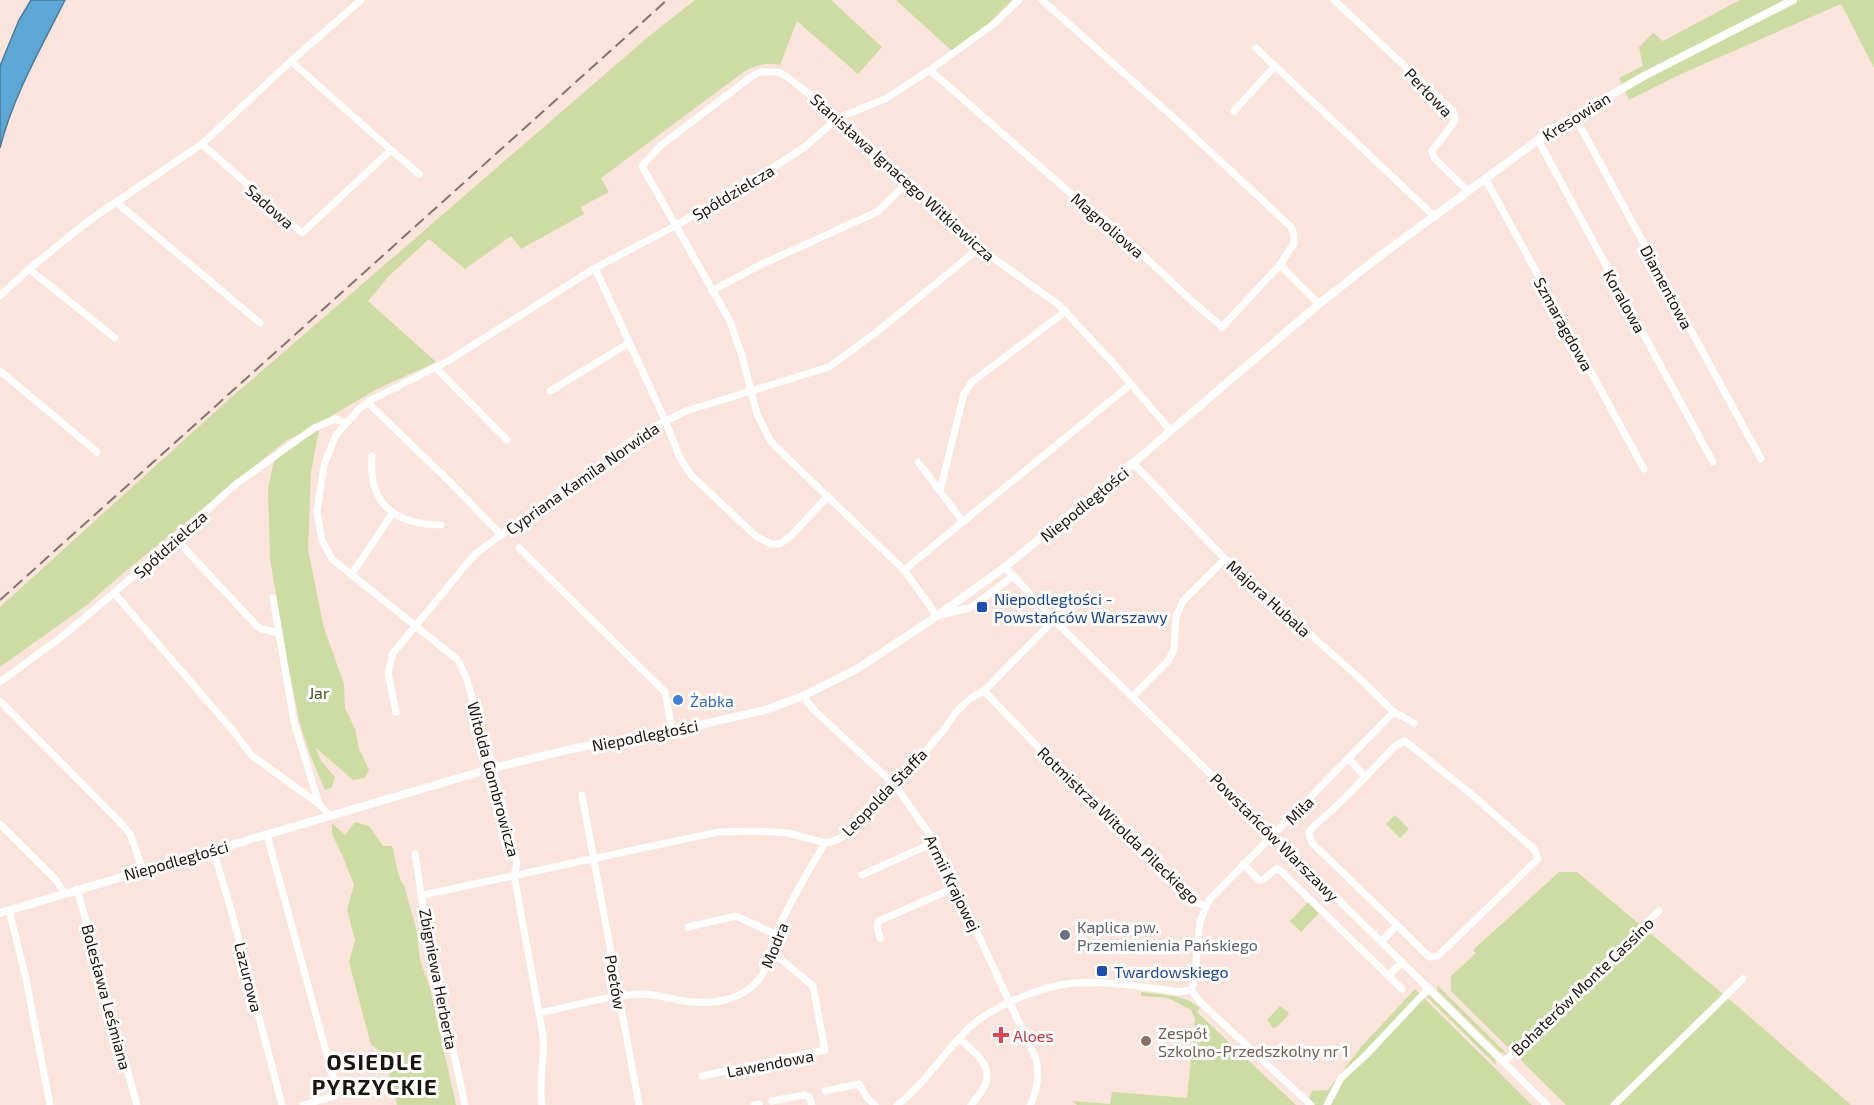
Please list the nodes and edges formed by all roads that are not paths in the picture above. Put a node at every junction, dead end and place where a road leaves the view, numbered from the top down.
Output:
1 (361, 0) edge
2 (1019, 0) edge
3 (1042, 0) edge
4 (1334, 0) edge
5 (1793, 0) edge
6 (1256, 48) dead end
7 (291, 61) junction
8 (1275, 66) junction
9 (930, 70) junction
10 (1234, 111) dead end
11 (1574, 115) junction
12 (838, 118) junction
13 (1538, 140) junction
14 (202, 144) junction
15 (391, 150) junction
16 (419, 174) dead end
17 (1485, 178) junction
18 (909, 181) junction
19 (1468, 191) junction
20 (116, 202) junction
21 (1435, 217) junction
22 (675, 226) junction
23 (979, 248) junction
24 (1376, 259) joint
25 (1280, 265) junction
26 (595, 268) junction
27 (29, 269) junction
28 (712, 291) junction
29 (0, 296) edge
30 (1319, 304) junction
31 (1066, 311) junction
32 (260, 323) dead end
33 (115, 338) dead end
34 (629, 344) junction
35 (436, 368) junction
36 (0, 370) edge
37 (1131, 384) junction
38 (550, 391) dead end
39 (751, 391) junction
40 (368, 403) junction
41 (664, 420) junction
42 (345, 423) junction
43 (1170, 430) junction
44 (507, 441) dead end
45 (97, 452) dead end
46 (372, 456) dead end
47 (1761, 459) dead end
48 (918, 462) dead end
49 (1713, 462) dead end
50 (1133, 463) junction
51 (1644, 469) dead end
52 (940, 491) junction
53 (828, 496) junction
54 (392, 514) junction
55 (963, 522) junction
56 (441, 525) dead end
57 (501, 535) junction
58 (176, 539) junction
59 (519, 548) dead end
60 (1225, 559) junction
61 (1005, 567) junction
62 (904, 570) junction
63 (351, 575) junction
64 (1013, 576) junction
65 (114, 593) junction
66 (273, 598) dead end
67 (936, 616) junction
68 (1054, 620) junction
69 (416, 627) junction
70 (279, 633) junction
71 (0, 682) edge
72 (984, 691) junction
73 (803, 696) junction
74 (1133, 696) junction
75 (0, 701) edge
76 (396, 712) dead end
77 (1394, 712) junction
78 (1414, 723) dead end
79 (672, 730) junction
80 (1349, 759) junction
81 (493, 768) junction
82 (1365, 777) junction
83 (895, 784) junction
84 (582, 795) dead end
85 (319, 804) junction
86 (330, 816) junction
87 (0, 824) edge
88 (267, 835) junction
89 (1273, 835) junction
90 (934, 842) junction
91 (825, 843) junction
92 (213, 850) junction
93 (415, 854) dead end
94 (594, 859) junction
95 (1243, 864) junction
96 (143, 870) junction
97 (514, 875) junction
98 (862, 875) dead end
99 (956, 887) junction
100 (77, 889) junction
101 (64, 893) junction
102 (423, 895) junction
103 (1205, 906) junction
104 (1659, 910) dead end
105 (4, 911) edge
106 (1397, 925) junction
107 (688, 927) dead end
108 (776, 934) junction
109 (880, 938) dead end
110 (1382, 941) junction
111 (772, 952) junction
112 (1402, 962) junction
113 (1389, 976) junction
114 (1743, 979) dead end
115 (1429, 988) junction
116 (1402, 989) dead end
117 (1191, 990) junction
118 (618, 998) junction
119 (1010, 1003) junction
120 (540, 1013) junction
121 (959, 1039) junction
122 (1504, 1062) junction
123 (702, 1076) dead end
124 (825, 1091) dead end
125 (772, 1101) dead end
126 (50, 1105) edge
127 (137, 1105) edge
128 (282, 1105) edge
129 (303, 1105) edge
130 (465, 1105) edge
131 (542, 1105) edge
132 (639, 1105) edge
133 (812, 1105) edge
134 (875, 1105) edge
135 (897, 1105) edge
136 (971, 1105) edge
137 (1030, 1105) edge
138 (1311, 1105) edge
139 (1327, 1105) edge
140 (1547, 1105) edge
141 (1614, 1105) edge

1 - 7 street
2 - 9 street, Spółdzielcza
3 - 25 street, Magnoliowa
4 - 19 street, Perłowa
5 - 11 street, Kresowian
6 - 8 street
7 - 14 street
7 - 15 street
8 - 10 street
8 - 21 street
9 - 12 street, Spółdzielcza
9 - 25 street, Magnoliowa
11 - 13 street, Kresowian
11 - 47 street, Diamentowa
12 - 18 street, Stanisława Ignacego Witkiewicza
12 - 22 street, Spółdzielcza
12 - 22 street, Stanisława Ignacego Witkiewicza
13 - 17 street, Kresowian
13 - 49 street, Koralowa
14 - 15 street, Sadowa
14 - 20 street
15 - 16 street
17 - 19 street, Kresowian
17 - 51 street, Szmaragdowa
18 - 23 street, Stanisława Ignacego Witkiewicza
18 - 28 street
19 - 21 street, Kresowian
20 - 27 street
20 - 32 street
21 - 24 street, Kresowian
22 - 26 street, Spółdzielcza
22 - 28 street
23 - 31 street, Stanisława Ignacego Witkiewicza
23 - 39 street, Cypriana Kamila Norwida
24 - 30 street, Niepodległości
25 - 30 street
26 - 34 street
26 - 35 street, Spółdzielcza
27 - 29 street
27 - 33 street
28 - 39 street
30 - 43 street, Niepodległości
31 - 37 street, Stanisława Ignacego Witkiewicza
31 - 52 street
34 - 38 street
34 - 41 street
35 - 40 street, Spółdzielcza
35 - 44 street
36 - 45 street
37 - 43 street, Stanisława Ignacego Witkiewicza
37 - 55 street
39 - 41 street, Cypriana Kamila Norwida
39 - 53 street
40 - 42 street, Witolda Gombrowicza
40 - 57 street
41 - 53 street
41 - 57 street, Cypriana Kamila Norwida
42 - 58 street, Spółdzielcza
42 - 63 street, Witolda Gombrowicza
43 - 50 street, Niepodległości
46 - 54 street
48 - 52 street
50 - 60 street, Majora Hubala
50 - 61 street, Niepodległości
52 - 55 street
53 - 62 street
54 - 56 street
54 - 63 street
55 - 62 street
57 - 69 street, Cypriana Kamila Norwida
58 - 65 street, Spółdzielcza
58 - 70 street
59 - 79 street
60 - 74 street
60 - 77 street, Majora Hubala
61 - 64 street, Powstańców Warszawy
61 - 67 street, Niepodległości
62 - 67 street
63 - 69 street, Witolda Gombrowicza
64 - 67 street
64 - 68 street, Powstańców Warszawy
65 - 71 street, Spółdzielcza
65 - 85 street
66 - 70 street
67 - 73 street, Niepodległości
68 - 72 street, Leopolda Staffa
68 - 74 street, Powstańców Warszawy
69 - 76 street, Cypriana Kamila Norwida
69 - 81 street, Witolda Gombrowicza
70 - 85 street
72 - 83 street, Leopolda Staffa
72 - 103 street, Rotmistrza Witolda Pileckiego
73 - 79 street, Niepodległości
73 - 83 street, Armii Krajowej
74 - 89 street, Powstańców Warszawy
75 - 96 street
77 - 78 street, Majora Hubala
77 - 80 street, Miła
79 - 81 street, Niepodległości
80 - 82 street
80 - 89 street, Miła
81 - 86 street, Niepodległości
81 - 97 street, Witolda Gombrowicza
82 - 106 street
82 - 106 street
83 - 90 street, Armii Krajowej
83 - 91 street, Leopolda Staffa
84 - 94 street
85 - 86 street
86 - 88 street, Niepodległości
87 - 101 street
88 - 92 street, Niepodległości
88 - 129 street
89 - 95 street, Miła
89 - 110 street, Powstańców Warszawy
90 - 98 street
90 - 99 street, Armii Krajowej
91 - 94 street, Leopolda Staffa
91 - 108 street, Modra
92 - 96 street, Niepodległości
92 - 128 street, Lazurowa
93 - 102 street, Zbigniewa Herberta
94 - 97 street, Leopolda Staffa
94 - 118 street, Poetów
95 - 103 street, Miła
95 - 113 street
96 - 100 street, Niepodległości
97 - 102 street, Leopolda Staffa
97 - 120 street, Witolda Gombrowicza
99 - 109 street
99 - 119 street, Armii Krajowej
100 - 101 street, Niepodległości
100 - 127 street, Bolesława Leśmiana
101 - 105 street, Niepodległości
102 - 130 street, Zbigniewa Herberta
103 - 117 street, Rotmistrza Witolda Pileckiego
104 - 122 street, Bohaterów Monte Cassino
105 - 126 street
106 - 110 street
107 - 108 street
108 - 111 street, Modra
110 - 112 street, Powstańców Warszawy
111 - 118 street, Modra
111 - 123 street, Lawendowa
112 - 113 street
112 - 115 street, Powstańców Warszawy
113 - 116 street
114 - 141 street
115 - 122 street, Powstańców Warszawy
115 - 139 street
117 - 119 street
117 - 138 street
118 - 120 street
118 - 132 street, Poetów
119 - 121 street
119 - 137 street, Armii Krajowej
120 - 131 street, Witolda Gombrowicza
121 - 135 street
121 - 136 street
122 - 140 street, Powstańców Warszawy
124 - 134 street
125 - 133 street

